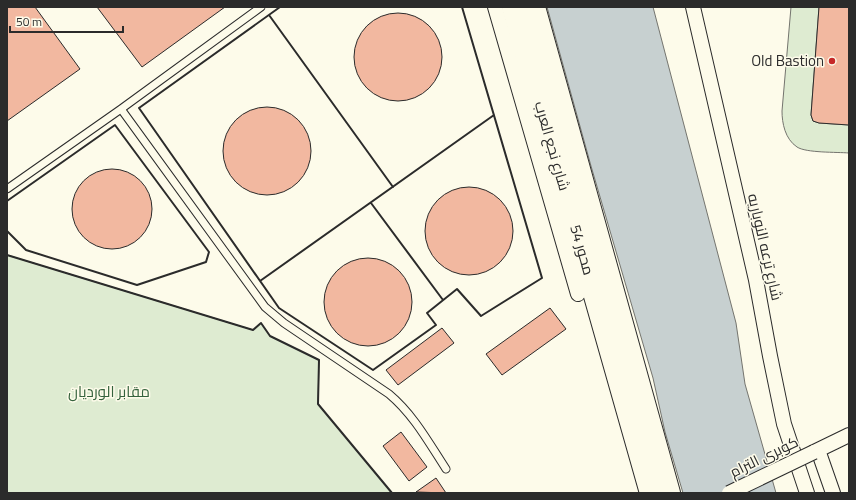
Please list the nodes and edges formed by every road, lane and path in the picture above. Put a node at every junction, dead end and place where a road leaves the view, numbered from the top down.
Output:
1 (261, 7) edge
2 (495, 7) edge
3 (513, 7) edge
4 (534, 7) edge
5 (693, 7) edge
6 (121, 109) junction
7 (7, 189) edge
8 (578, 294) dead end
9 (849, 435) edge
10 (816, 451) junction
11 (446, 470) dead end
12 (651, 493) edge
13 (670, 493) edge
14 (729, 493) edge
15 (807, 493) edge
16 (833, 493) edge

1 - 6 lane
2 - 8 street, شارع نجع العرب
3 - 12 highway, محور 54
4 - 13 highway, محور 54
5 - 15 street, شارع ترعه النوباريه
6 - 7 lane
6 - 11 lane
9 - 10 street, كوبرى الترام
10 - 14 street, كوبرى الترام, bridge
10 - 16 street

